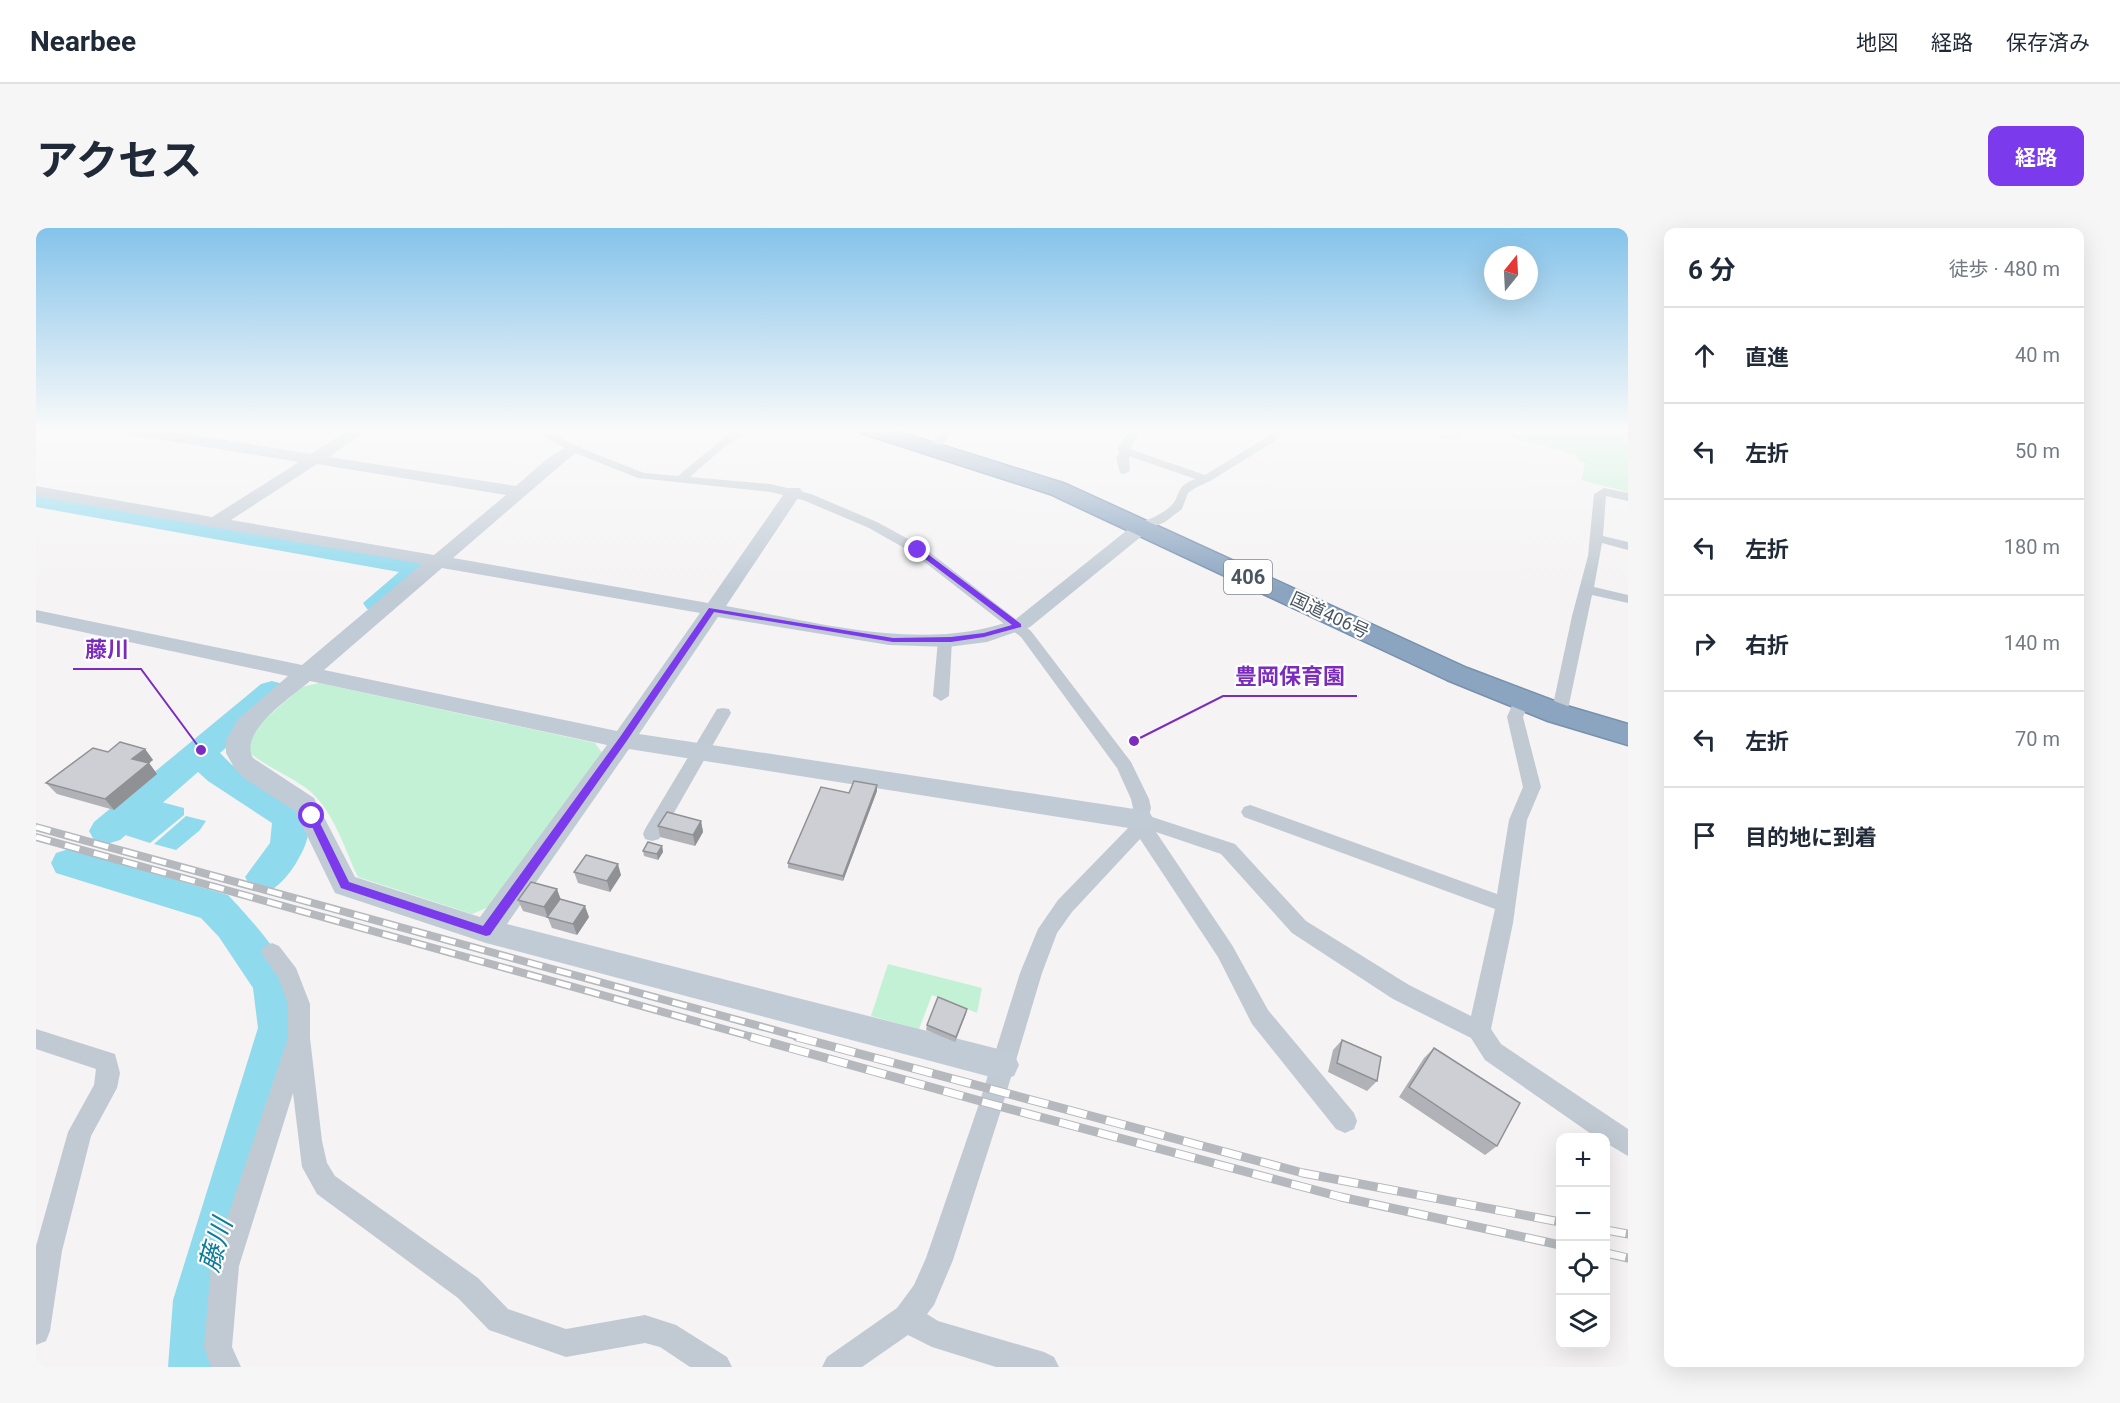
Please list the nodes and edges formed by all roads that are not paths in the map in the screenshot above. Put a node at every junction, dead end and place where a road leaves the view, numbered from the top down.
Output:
1 (280, 481) edge
2 (452, 481) edge
3 (532, 481) edge
4 (695, 481) edge
5 (1033, 481) edge
6 (1202, 481) edge
7 (519, 492) junction
8 (794, 492) junction
9 (39, 493) edge
10 (1628, 497) edge
11 (216, 522) junction
12 (1142, 527) junction
13 (1596, 538) junction
14 (1628, 546) edge
15 (437, 561) junction
16 (1586, 589) junction
17 (1628, 598) edge
18 (712, 609) junction
19 (36, 616) edge
20 (1018, 626) junction
21 (945, 640) junction
22 (306, 673) junction
23 (941, 696) dead end
24 (1522, 700) junction
25 (723, 713) dead end
26 (1559, 714) junction
27 (1628, 735) edge
28 (623, 740) junction
29 (702, 752) junction
30 (1250, 812) dead end
31 (1141, 820) junction
32 (652, 834) dead end
33 (1506, 905) junction
34 (486, 931) junction
35 (272, 952) dead end
36 (1479, 1031) junction
37 (36, 1038) edge
38 (299, 1038) junction
39 (1002, 1065) junction
40 (1345, 1121) dead end
41 (1628, 1143) edge
42 (907, 1318) junction
43 (36, 1330) edge
44 (226, 1367) edge
45 (717, 1367) edge
46 (837, 1367) edge
47 (1044, 1367) edge

1 - 11 street
2 - 7 street
3 - 7 street
4 - 8 street
5 - 12 highway, 国道406号 / 406
6 - 12 street
7 - 15 street
8 - 18 street
8 - 20 street
9 - 11 street
10 - 13 street
11 - 15 street
12 - 20 street
12 - 24 highway, 国道406号 / 406
13 - 14 street
13 - 16 street
15 - 18 street
15 - 22 street
16 - 17 street
16 - 26 street
18 - 21 street
18 - 28 street
19 - 22 street
20 - 21 street
20 - 31 street
21 - 23 street
22 - 28 street
22 - 34 street
24 - 26 highway, 国道406号 / 406
24 - 33 street
25 - 29 street
26 - 27 highway, 国道406号 / 406
28 - 29 street
28 - 34 street
29 - 31 street
29 - 32 street
30 - 33 street
31 - 36 street
31 - 39 street
31 - 40 street
33 - 36 street
34 - 39 street
35 - 38 street
36 - 41 street
37 - 43 street
38 - 44 street
38 - 45 street
39 - 42 street
42 - 46 street
42 - 47 street

